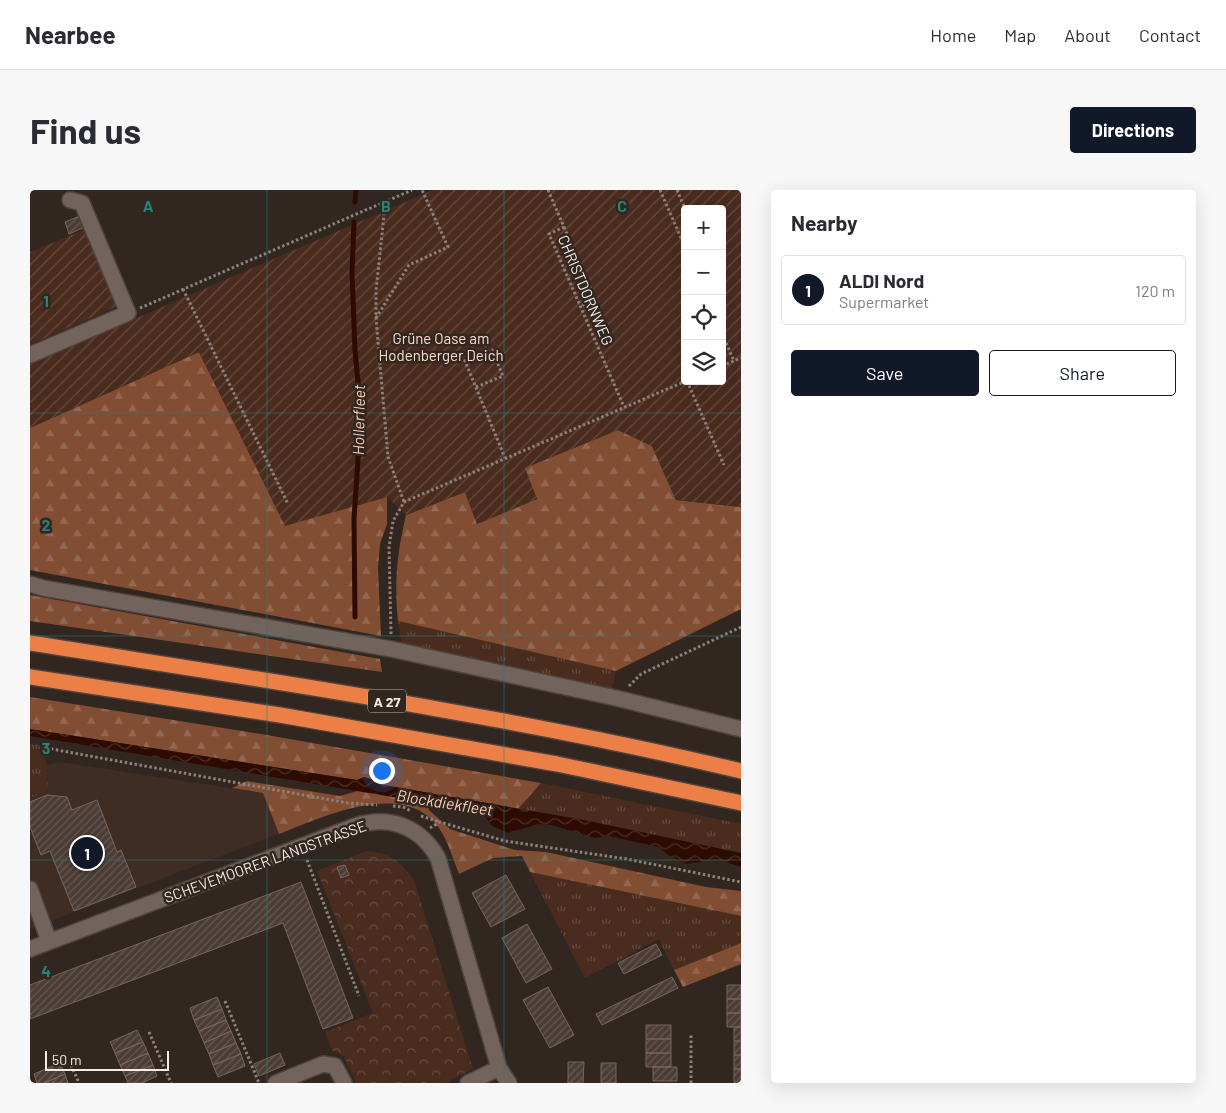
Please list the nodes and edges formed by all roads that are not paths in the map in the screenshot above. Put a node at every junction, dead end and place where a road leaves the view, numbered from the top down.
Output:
1 (70, 200) dead end
2 (30, 355) edge
3 (30, 584) edge
4 (30, 643) edge
5 (30, 677) edge
6 (741, 729) edge
7 (741, 771) edge
8 (741, 803) edge
9 (30, 889) edge
10 (49, 942) junction
11 (30, 949) edge
12 (499, 1068) junction
13 (276, 1083) edge
14 (344, 1083) edge
15 (468, 1083) edge
16 (509, 1083) edge

1 - 2 street
3 - 6 street
4 - 7 highway, A 27
5 - 8 highway, A 27
9 - 10 street
10 - 11 street, SCHEVEMOORER LANDSTRASSE
10 - 12 street, SCHEVEMOORER LANDSTRASSE
12 - 15 street
12 - 16 street, SCHEVEMOORER LANDSTRASSE
13 - 14 street

